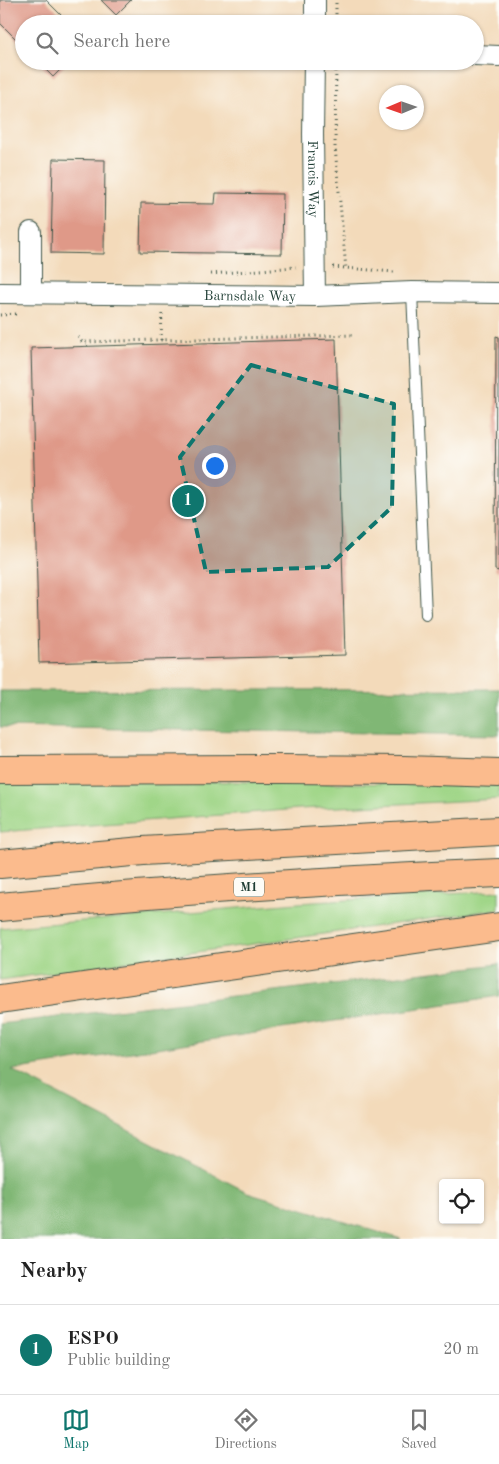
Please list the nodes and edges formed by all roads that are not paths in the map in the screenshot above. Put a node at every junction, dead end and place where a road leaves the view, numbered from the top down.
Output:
1 (315, 0) edge
2 (315, 15) edge
3 (484, 55) edge
4 (499, 56) edge
5 (314, 70) edge
6 (31, 232) dead end
7 (412, 292) junction
8 (31, 293) junction
9 (499, 293) edge
10 (0, 294) edge
11 (315, 296) junction
12 (426, 615) dead end
13 (2, 769) edge
14 (499, 773) edge
15 (499, 831) edge
16 (0, 864) edge
17 (499, 873) edge
18 (0, 907) edge
19 (499, 927) edge
20 (0, 999) edge

1 - 2 street
3 - 4 street
5 - 11 street, Francis Way
6 - 8 street
7 - 9 street, Barnsdale Way
7 - 11 street, Barnsdale Way
7 - 12 lane
8 - 10 street, Barnsdale Way
8 - 11 street, Barnsdale Way
13 - 14 highway
15 - 16 highway
17 - 18 highway, M1
19 - 20 highway

